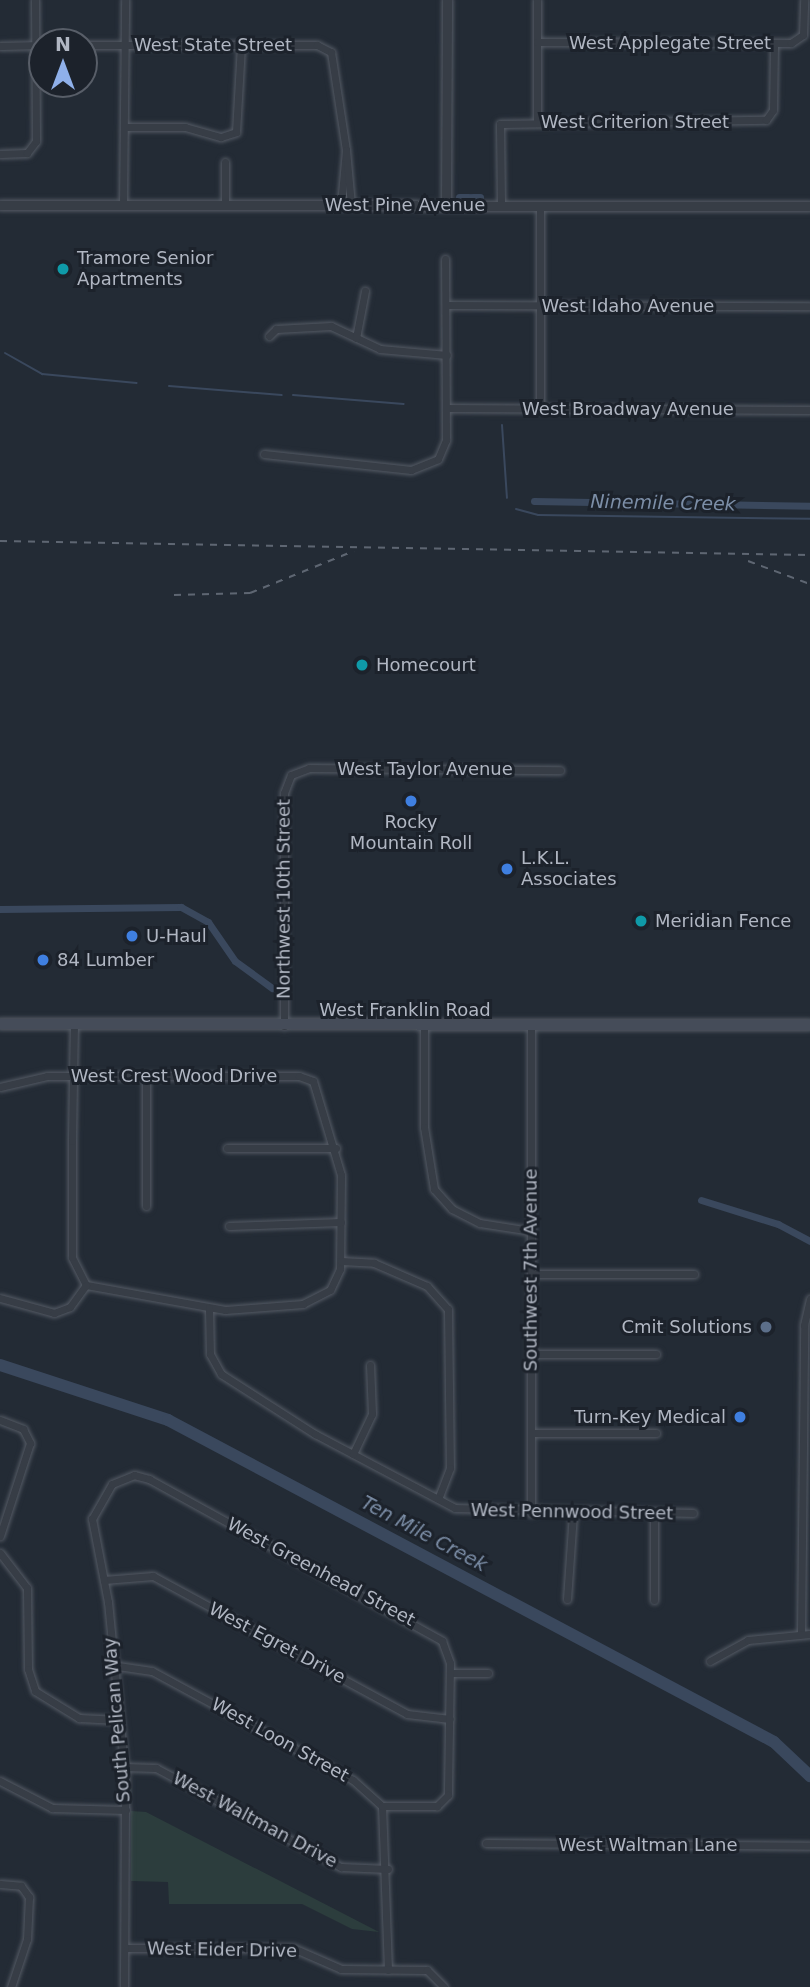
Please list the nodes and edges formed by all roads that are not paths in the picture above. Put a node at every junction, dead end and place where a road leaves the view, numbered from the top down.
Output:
1 (35, 0) edge
2 (125, 0) edge
3 (447, 0) edge
4 (537, 0) edge
5 (804, 0) edge
6 (37, 28) edge
7 (537, 43) junction
8 (774, 43) junction
9 (28, 45) edge
10 (98, 45) edge
11 (124, 45) junction
12 (242, 45) junction
13 (0, 46) edge
14 (35, 98) edge
15 (537, 122) junction
16 (124, 127) junction
17 (0, 154) edge
18 (225, 162) dead end
19 (0, 205) edge
20 (123, 205) junction
21 (225, 205) junction
22 (346, 205) junction
23 (446, 205) junction
24 (501, 205) junction
25 (540, 206) junction
26 (810, 206) edge
27 (445, 259) dead end
28 (365, 291) dead end
29 (446, 305) junction
30 (541, 306) junction
31 (810, 306) edge
32 (269, 336) dead end
33 (356, 338) junction
34 (447, 355) junction
35 (447, 408) junction
36 (540, 408) junction
37 (810, 410) edge
38 (264, 454) dead end
39 (561, 770) dead end
40 (291, 775) joint
41 (0, 1024) edge
42 (810, 1024) edge
43 (74, 1025) junction
44 (284, 1026) junction
45 (424, 1026) junction
46 (531, 1027) junction
47 (73, 1076) junction
48 (146, 1076) junction
49 (0, 1087) edge
50 (227, 1148) dead end
51 (336, 1148) junction
52 (146, 1206) dead end
53 (341, 1222) junction
54 (229, 1226) dead end
55 (531, 1231) junction
56 (341, 1261) junction
57 (531, 1274) junction
58 (694, 1274) dead end
59 (86, 1285) junction
60 (0, 1298) edge
61 (810, 1299) edge
62 (209, 1308) junction
63 (531, 1354) junction
64 (656, 1354) dead end
65 (370, 1365) dead end
66 (0, 1420) edge
67 (531, 1433) junction
68 (656, 1433) dead end
69 (353, 1454) junction
70 (134, 1475) joint
71 (806, 1494) edge
72 (438, 1499) junction
73 (531, 1513) junction
74 (573, 1513) junction
75 (653, 1513) junction
76 (693, 1513) dead end
77 (0, 1536) edge
78 (0, 1553) edge
79 (104, 1580) junction
80 (567, 1599) dead end
81 (654, 1600) dead end
82 (806, 1634) edge
83 (710, 1661) dead end
84 (111, 1665) junction
85 (450, 1673) junction
86 (488, 1673) dead end
87 (450, 1719) junction
88 (118, 1720) junction
89 (124, 1768) junction
90 (0, 1781) edge
91 (382, 1807) junction
92 (126, 1810) junction
93 (486, 1843) dead end
94 (810, 1846) edge
95 (387, 1869) junction
96 (0, 1884) edge
97 (125, 1948) junction
98 (388, 1970) junction
99 (11, 1987) edge
100 (124, 1987) edge
101 (444, 1987) edge

1 - 6 street
2 - 11 street
3 - 23 street
4 - 7 street
5 - 8 street, West Applegate Street
7 - 8 street, West Applegate Street
7 - 15 street
8 - 15 street, West Criterion Street
9 - 13 street
10 - 11 street, West State Street
11 - 12 street, West State Street
11 - 16 street
12 - 16 street
12 - 22 street, West State Street
14 - 17 street
15 - 24 street, West Criterion Street
16 - 20 street
18 - 21 street
19 - 20 street, West Pine Avenue
20 - 21 street, West Pine Avenue
21 - 22 street, West Pine Avenue
22 - 23 street, West Pine Avenue
23 - 24 street, West Pine Avenue
24 - 25 street, West Pine Avenue
25 - 26 street, West Pine Avenue
25 - 30 street
27 - 29 street
28 - 33 street
29 - 30 street, West Idaho Avenue
29 - 34 street
30 - 31 street, West Idaho Avenue
30 - 36 street
32 - 33 street
33 - 34 street
34 - 35 street
35 - 36 street, West Broadway Avenue
35 - 38 street
36 - 37 street, West Broadway Avenue
39 - 40 street, West Taylor Avenue
40 - 44 street, Northwest 10th Street
41 - 43 main road, West Franklin Road
42 - 46 main road, West Franklin Road
43 - 44 main road, West Franklin Road
43 - 47 street
44 - 45 main road, West Franklin Road
45 - 46 main road, West Franklin Road
45 - 55 street
46 - 55 street, Southwest 7th Avenue
47 - 48 street, West Crest Wood Drive
47 - 49 street, West Crest Wood Drive
47 - 59 street
48 - 51 street, West Crest Wood Drive
48 - 52 street
50 - 51 street
51 - 53 street, West Crest Wood Drive
53 - 54 street
53 - 56 street, West Crest Wood Drive
55 - 57 street, Southwest 7th Avenue
56 - 62 street
56 - 72 street
57 - 58 street
57 - 63 street, Southwest 7th Avenue
59 - 60 street
59 - 62 street
61 - 71 street
62 - 69 street, West Pennwood Street
63 - 64 street
63 - 67 street, Southwest 7th Avenue
65 - 69 street
66 - 77 street
67 - 68 street
67 - 73 street, Southwest 7th Avenue
69 - 72 street, West Pennwood Street
70 - 79 street, South Pelican Way
70 - 85 street, West Greenhead Street
71 - 82 street
72 - 73 street, West Pennwood Street
73 - 74 street, West Pennwood Street
74 - 75 street, West Pennwood Street
74 - 80 street
75 - 76 street, West Pennwood Street
75 - 81 street
78 - 88 street
79 - 84 street, South Pelican Way
79 - 87 street, West Egret Drive
82 - 83 street
84 - 88 street, South Pelican Way
84 - 91 street, West Loon Street
85 - 86 street
85 - 87 street, West Greenhead Street
87 - 91 street, West Greenhead Street
88 - 89 street, South Pelican Way
89 - 92 street, South Pelican Way
89 - 95 street, West Waltman Drive
90 - 92 street
91 - 95 street
92 - 97 street, South Pelican Way
93 - 94 street, West Waltman Lane
95 - 98 street
96 - 99 street
97 - 98 street, West Eider Drive
97 - 100 street, South Pelican Way
98 - 101 street, West Eider Drive

